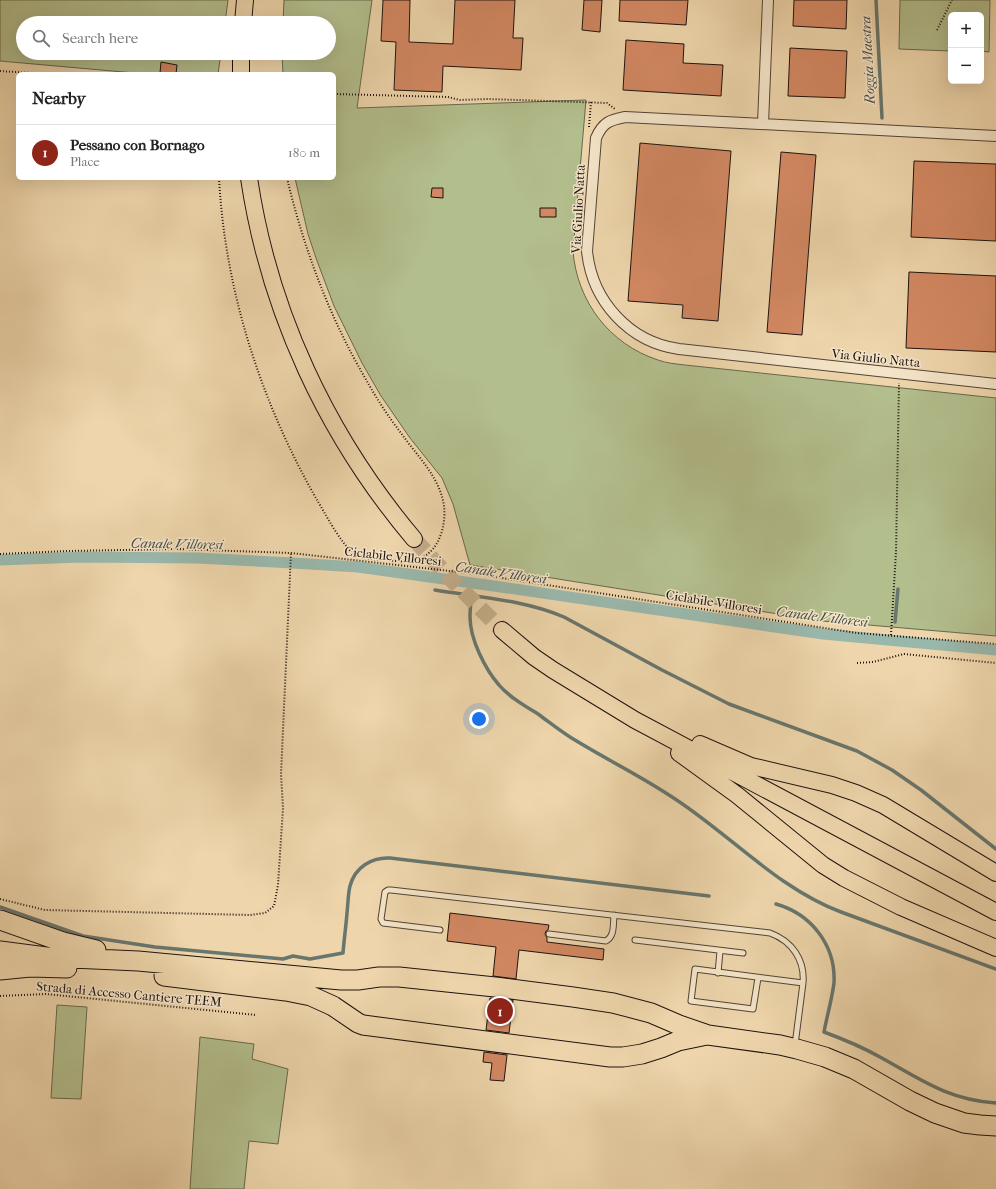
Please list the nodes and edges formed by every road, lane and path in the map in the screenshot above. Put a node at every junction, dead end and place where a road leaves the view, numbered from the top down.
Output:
1 (245, 0) edge
2 (768, 0) edge
3 (952, 0) edge
4 (244, 16) edge
5 (937, 30) dead end
6 (242, 60) edge
7 (0, 71) edge
8 (16, 72) edge
9 (241, 72) edge
10 (336, 94) edge
11 (591, 102) junction
12 (625, 117) junction
13 (763, 124) junction
14 (589, 129) dead end
15 (996, 136) edge
16 (249, 180) edge
17 (899, 382) dead end
18 (996, 384) edge
19 (414, 539) tunnel mouth
20 (0, 554) edge
21 (291, 554) junction
22 (354, 554) dead end
23 (354, 560) junction
24 (416, 562) dead end
25 (416, 567) junction
26 (502, 630) tunnel mouth
27 (891, 635) junction
28 (996, 644) edge
29 (857, 663) dead end
30 (996, 663) edge
31 (635, 720) junction
32 (996, 873) edge
33 (0, 899) edge
34 (996, 912) edge
35 (614, 915) junction
36 (0, 920) edge
37 (440, 930) dead end
38 (549, 934) dead end
39 (635, 940) dead end
40 (996, 948) edge
41 (0, 951) edge
42 (720, 951) junction
43 (743, 953) dead end
44 (50, 957) junction
45 (138, 960) junction
46 (0, 970) edge
47 (120, 970) junction
48 (718, 973) junction
49 (758, 978) junction
50 (803, 984) junction
51 (0, 996) edge
52 (256, 1015) dead end
53 (708, 1035) junction
54 (794, 1048) junction
55 (996, 1126) edge

1 - 4 main road
2 - 13 street
3 - 5 path
6 - 9 main road
7 - 8 path
10 - 11 path
11 - 12 path
11 - 14 path
12 - 13 street, Via Giulio Natta
12 - 18 street, Via Giulio Natta
13 - 15 street, Via Giulio Natta
16 - 19 main road
17 - 27 path
20 - 21 path, Ciclabile Villoresi
21 - 23 path, Ciclabile Villoresi
21 - 33 path
22 - 23 path
23 - 25 path, Ciclabile Villoresi
24 - 25 path
25 - 27 path, Ciclabile Villoresi
26 - 31 main road
27 - 28 path, Ciclabile Villoresi
29 - 30 path
31 - 32 main road
31 - 34 main road
31 - 40 main road
35 - 37 lane
35 - 38 lane
35 - 50 lane
36 - 45 highway
39 - 42 lane
41 - 44 highway
42 - 43 lane
42 - 48 lane
44 - 45 highway
44 - 47 highway
45 - 53 highway
46 - 47 highway
47 - 53 highway
48 - 49 lane
48 - 49 lane
49 - 50 lane
50 - 54 lane
51 - 52 path, Strada di Accesso Cantiere TEEM
53 - 54 highway
54 - 55 highway

